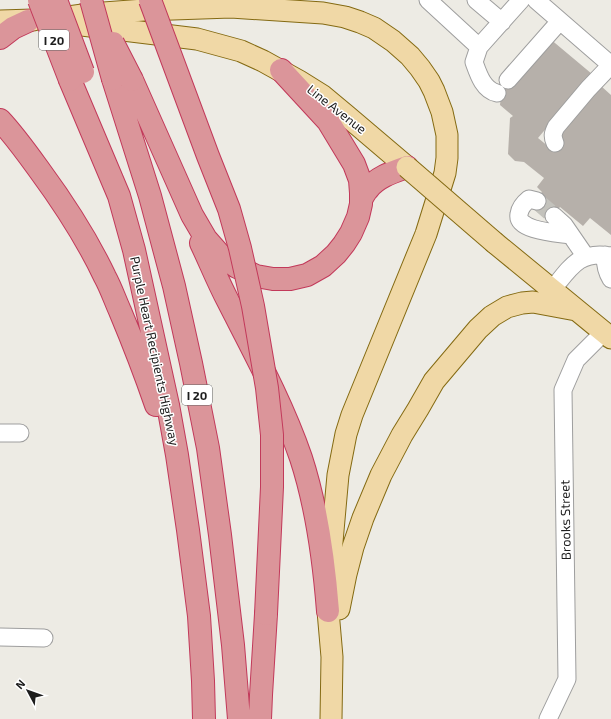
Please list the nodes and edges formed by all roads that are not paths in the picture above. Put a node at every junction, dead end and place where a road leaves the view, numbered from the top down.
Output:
1 (39, 0) edge
2 (56, 0) edge
3 (150, 0) edge
4 (428, 0) edge
5 (476, 0) edge
6 (521, 0) edge
7 (536, 0) edge
8 (93, 7) edge
9 (37, 20) junction
10 (0, 21) edge
11 (560, 21) junction
12 (502, 22) junction
13 (0, 38) edge
14 (479, 47) junction
15 (611, 65) edge
16 (281, 70) junction
17 (78, 79) junction
18 (122, 79) junction
19 (508, 80) dead end
20 (497, 93) dead end
21 (3, 122) edge
22 (555, 143) dead end
23 (407, 167) junction
24 (361, 200) junction
25 (537, 201) dead end
26 (192, 215) junction
27 (554, 216) tunnel mouth
28 (570, 234) junction
29 (608, 255) edge
30 (586, 257) junction
31 (611, 279) edge
32 (552, 290) junction
33 (576, 310) junction
34 (607, 335) edge
35 (0, 433) edge
36 (20, 433) dead end
37 (182, 490) junction
38 (328, 611) junction
39 (0, 637) edge
40 (44, 638) dead end
41 (332, 657) junction
42 (204, 719) edge
43 (239, 719) edge
44 (260, 719) edge
45 (331, 719) edge
46 (548, 719) edge

1 - 17 highway, I 20, bridge
2 - 17 highway, bridge
3 - 44 highway, bridge
4 - 14 street
5 - 12 street
6 - 12 street
7 - 11 street
8 - 18 highway, bridge
9 - 10 main road, Line Avenue
9 - 13 highway
9 - 16 main road, Line Avenue
9 - 38 main road
11 - 15 street
11 - 19 street
12 - 14 street
14 - 20 street
15 - 22 street
16 - 23 main road, Line Avenue
16 - 24 highway
17 - 37 highway, Purple Heart Recipients Highway / I 20
18 - 26 highway
18 - 43 highway, I 20
21 - 37 highway
23 - 24 highway
23 - 32 main road, Line Avenue, bridge
24 - 26 highway
25 - 28 street
26 - 38 highway
27 - 28 street
28 - 30 street
29 - 30 street
29 - 31 street
30 - 32 street
32 - 33 main road, Line Avenue
33 - 34 main road, Line Avenue
33 - 41 main road
34 - 46 street, Brooks Street
35 - 36 street
37 - 42 highway, Purple Heart Recipients Highway / I 20
38 - 41 main road
39 - 40 street
41 - 45 main road

